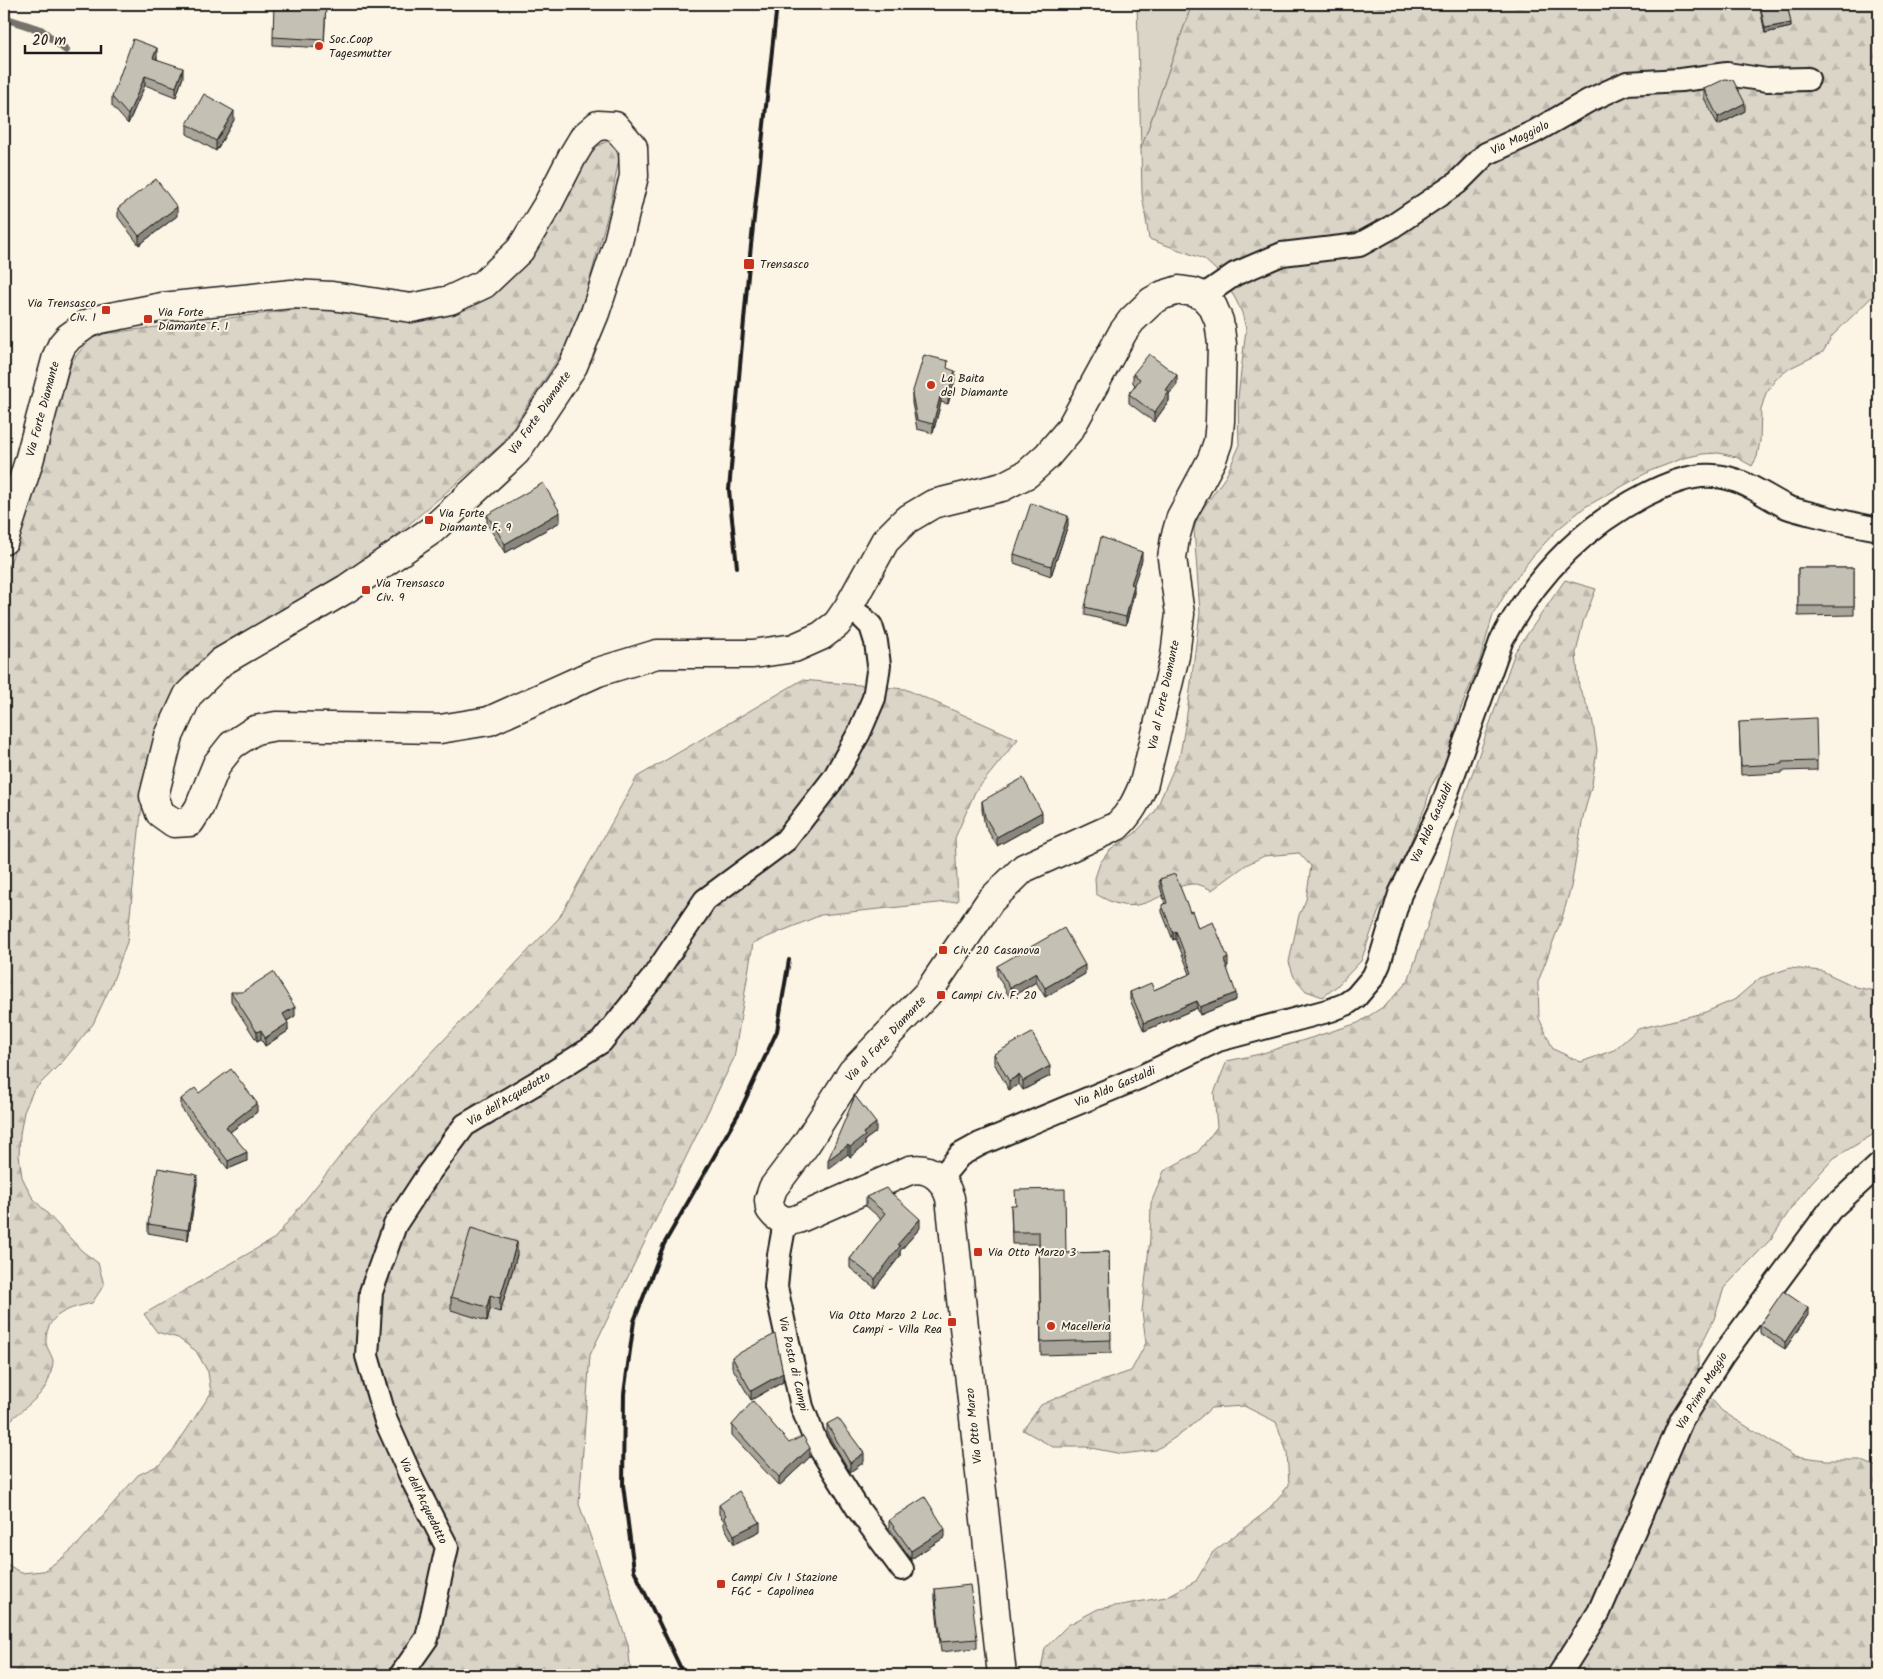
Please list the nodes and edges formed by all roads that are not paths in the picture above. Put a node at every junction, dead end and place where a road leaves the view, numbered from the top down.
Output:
1 (1808, 79) dead end
2 (1203, 296) junction
3 (1879, 529) edge
4 (4, 540) edge
5 (848, 608) junction
6 (1879, 1165) edge
7 (940, 1179) junction
8 (785, 1222) junction
9 (902, 1569) dead end
10 (401, 1675) edge
11 (1002, 1675) edge
12 (1559, 1675) edge

1 - 2 street, Via Maggiolo
2 - 5 main road
2 - 8 main road, Via al Forte Diamante
3 - 7 street, Via Aldo Gastaldi
4 - 5 main road, Via Forte Diamante
5 - 10 street, Via dell'Acquedotto
6 - 12 street, Via Primo Maggio
7 - 8 main road
7 - 11 main road, Via Otto Marzo
8 - 9 street, Via Posta di Campi

